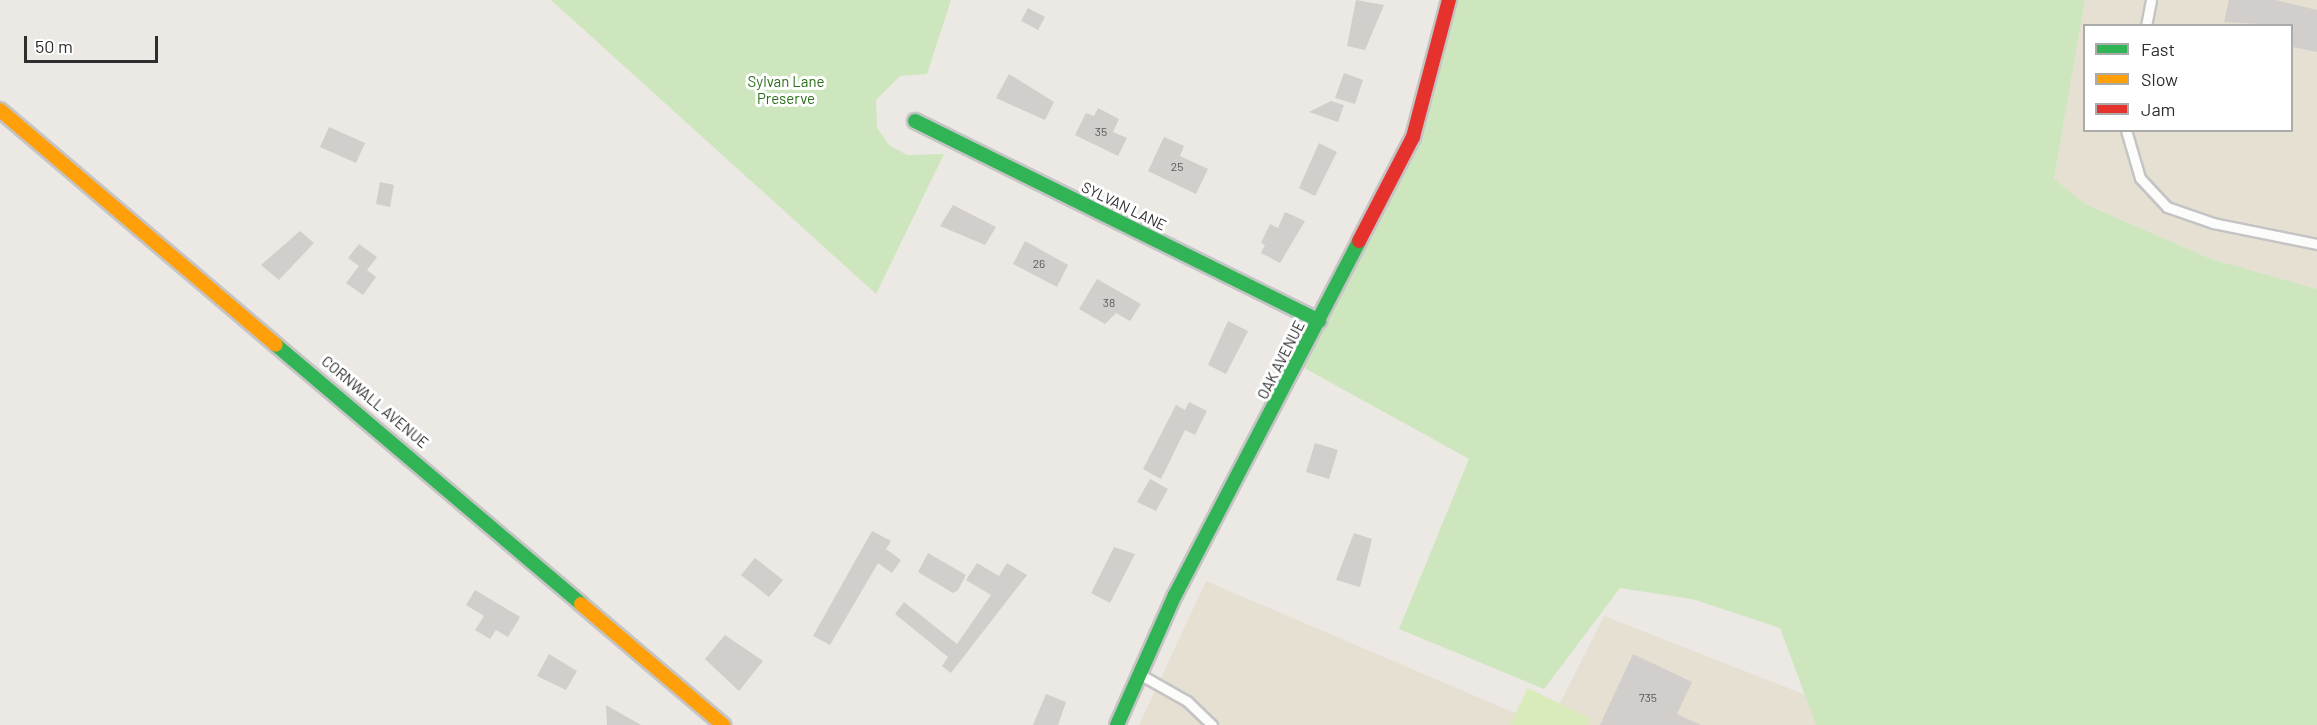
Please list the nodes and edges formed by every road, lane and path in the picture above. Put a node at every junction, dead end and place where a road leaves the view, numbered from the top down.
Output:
1 (1449, 0) edge
2 (2151, 0) edge
3 (2146, 24) edge
4 (0, 110) edge
5 (915, 121) dead end
6 (2127, 132) edge
7 (2317, 244) edge
8 (1319, 321) junction
9 (1138, 673) junction
10 (723, 725) edge
11 (1117, 725) edge
12 (1212, 725) edge

1 - 8 street, OAK AVENUE
2 - 3 lane
4 - 10 street, CORNWALL AVENUE
5 - 8 street, SYLVAN LANE
6 - 7 lane
8 - 9 street, OAK AVENUE
9 - 11 street, OAK AVENUE
9 - 12 lane

